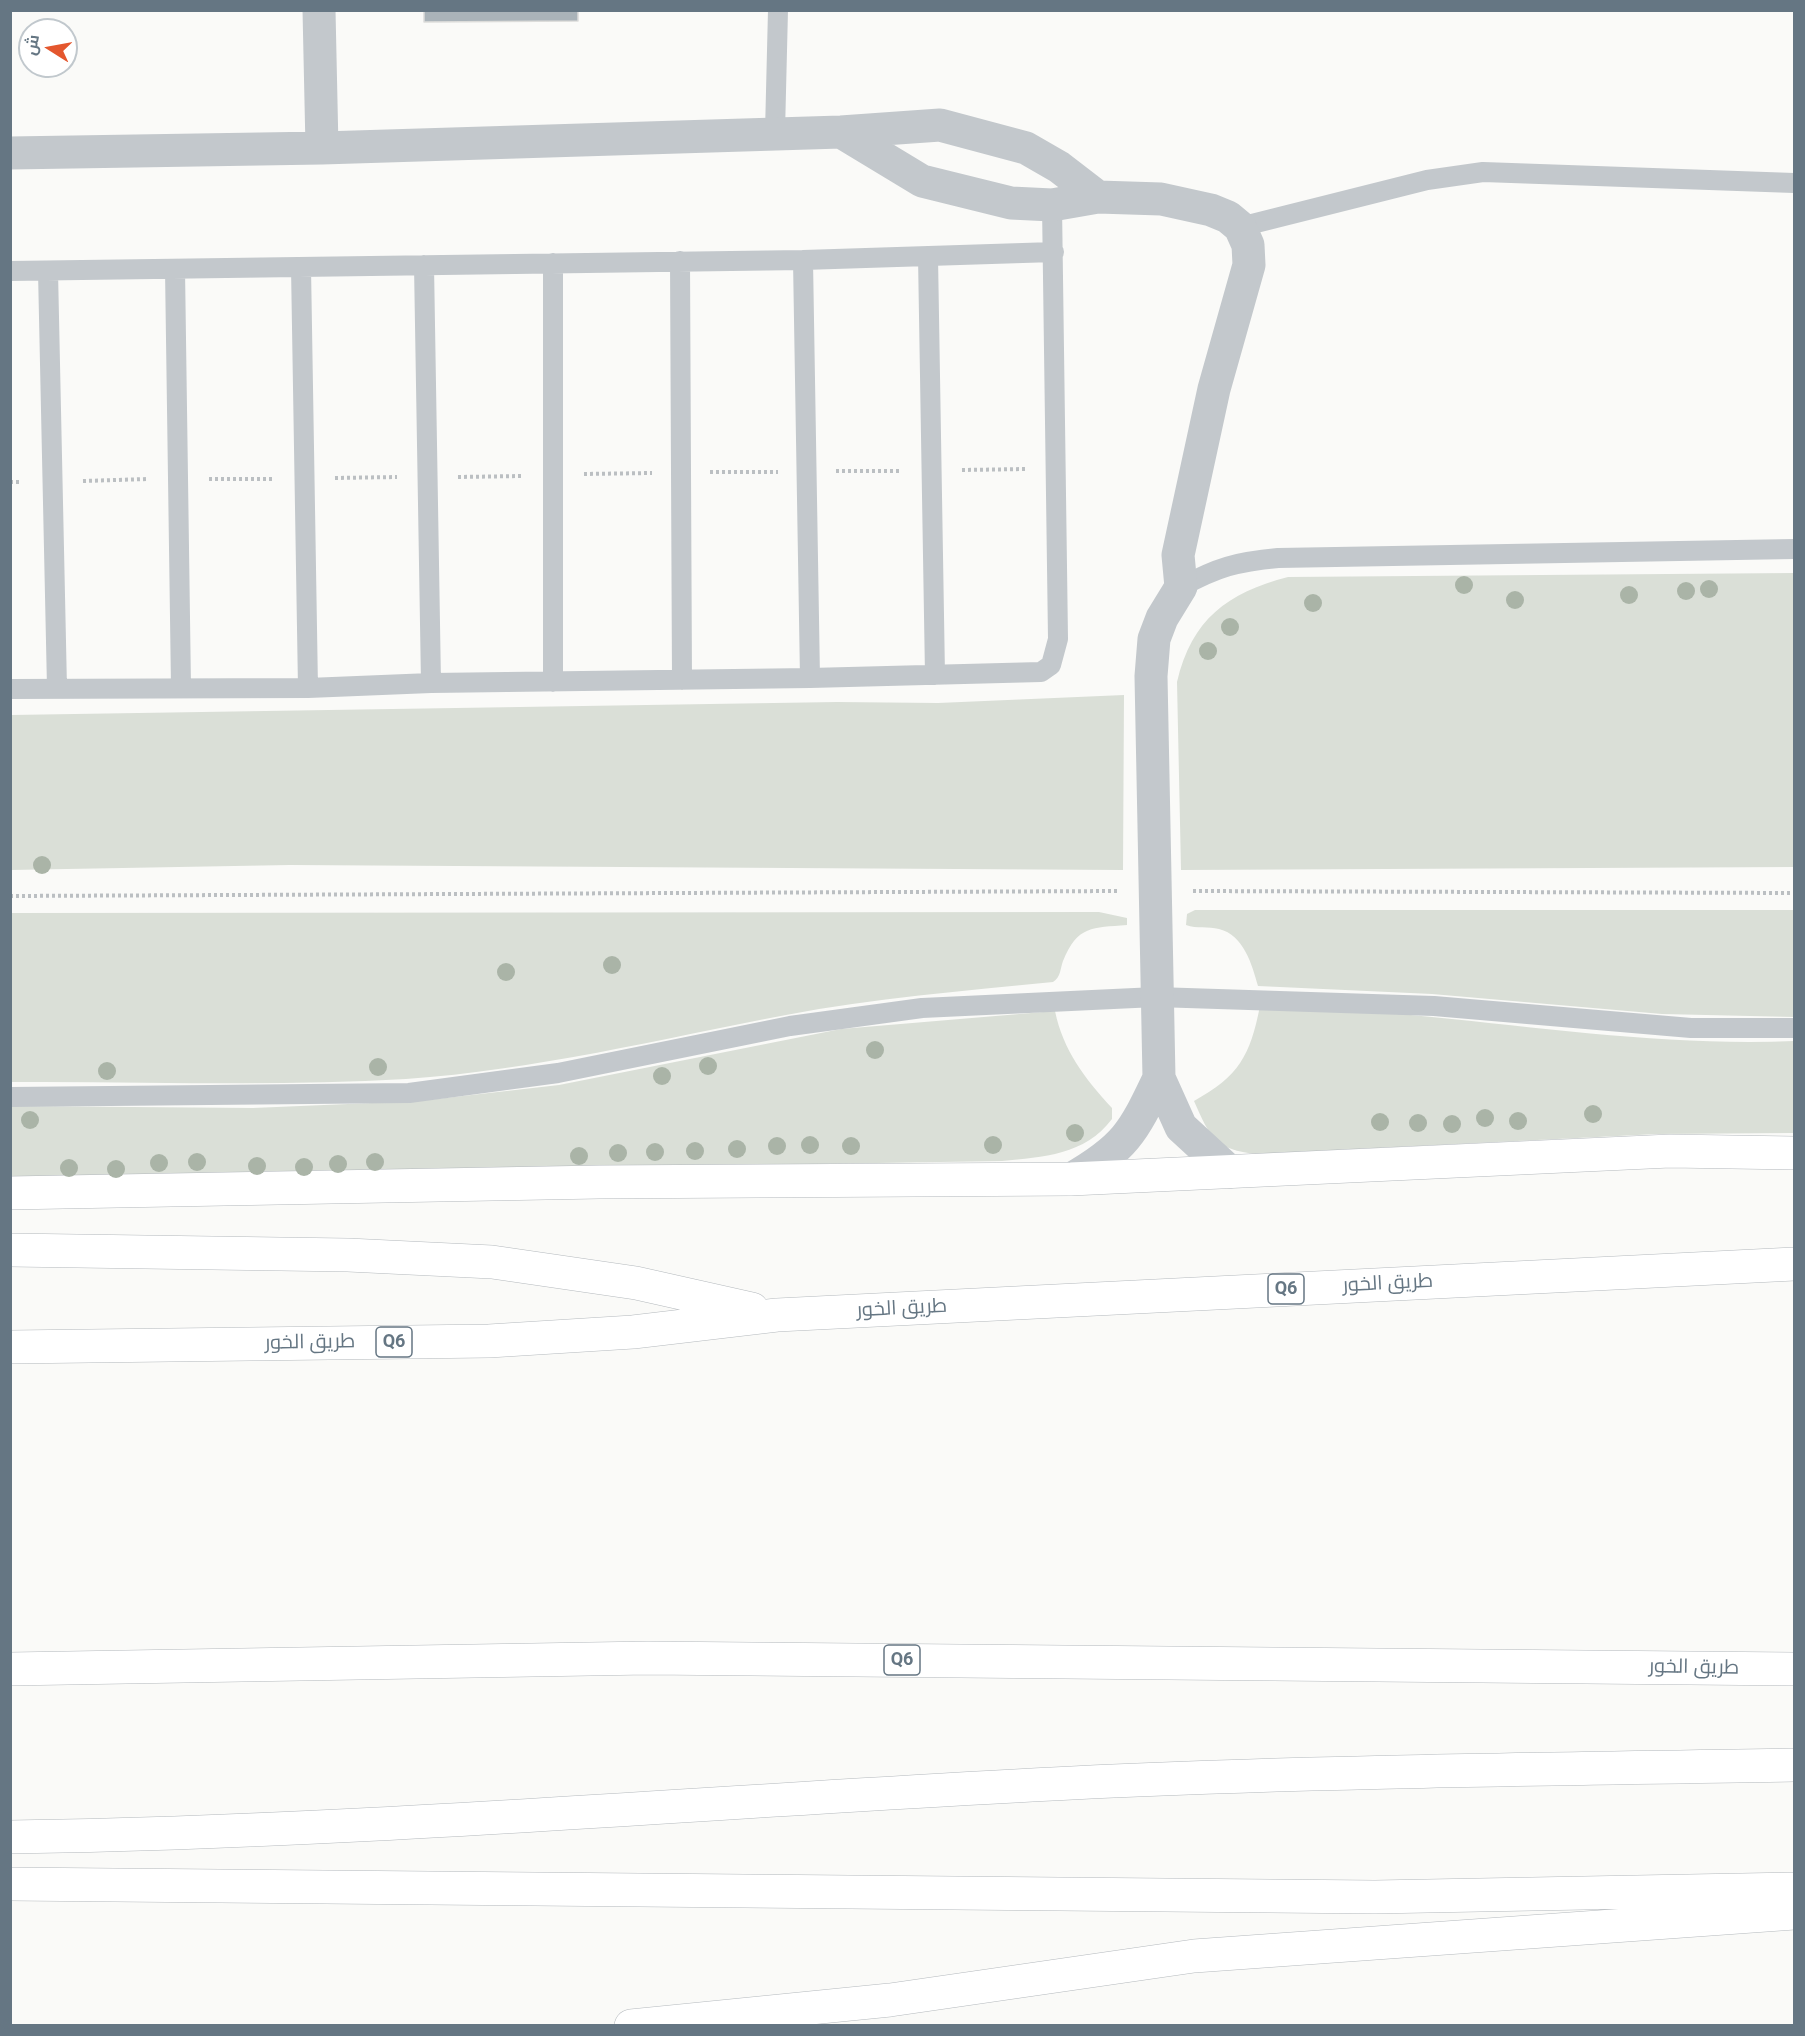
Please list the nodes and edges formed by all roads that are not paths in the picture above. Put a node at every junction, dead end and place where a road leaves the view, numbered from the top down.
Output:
1 (320, 10) edge
2 (778, 10) edge
3 (775, 132) junction
4 (841, 132) junction
5 (322, 148) junction
6 (10, 153) edge
7 (1794, 183) edge
8 (1098, 197) junction
9 (1052, 205) junction
10 (1240, 227) junction
11 (1054, 252) junction
12 (928, 256) junction
13 (803, 260) junction
14 (680, 261) junction
15 (553, 263) junction
16 (424, 265) junction
17 (301, 267) junction
18 (175, 269) junction
19 (10, 271) edge
20 (48, 271) junction
21 (1794, 549) edge
22 (1181, 587) junction
23 (935, 675) junction
24 (810, 678) junction
25 (682, 680) junction
26 (554, 682) junction
27 (431, 683) junction
28 (181, 687) junction
29 (57, 688) junction
30 (308, 688) junction
31 (10, 689) edge
32 (1156, 997) junction
33 (1794, 1028) edge
34 (1159, 1078) junction
35 (10, 1097) edge
36 (1794, 1153) edge
37 (1230, 1172) junction
38 (1071, 1179) junction
39 (10, 1193) edge
40 (10, 1250) edge
41 (1794, 1264) edge
42 (777, 1315) junction
43 (10, 1347) edge
44 (10, 1669) edge
45 (1794, 1669) edge
46 (1794, 1765) edge
47 (10, 1837) edge
48 (10, 1884) edge
49 (1794, 1889) edge
50 (1794, 1913) edge
51 (631, 2025) edge

1 - 5 street
2 - 3 lane
3 - 4 street
3 - 5 street
4 - 8 street
4 - 9 street
5 - 6 street
7 - 10 lane
8 - 9 street
8 - 10 street
9 - 11 lane
10 - 22 street
11 - 12 lane
11 - 23 lane
12 - 13 lane
12 - 23 lane
13 - 14 lane
13 - 24 lane
14 - 15 lane
14 - 25 lane
15 - 16 lane
15 - 26 lane
16 - 17 lane
16 - 27 lane
17 - 18 lane
17 - 30 lane
18 - 20 lane
18 - 28 lane
19 - 20 lane
20 - 29 lane
21 - 22 lane
22 - 32 street
23 - 24 lane
24 - 25 lane
25 - 26 lane
26 - 27 lane
27 - 30 lane
28 - 29 lane
28 - 30 lane
29 - 31 lane
32 - 33 lane
32 - 34 street
32 - 35 lane
34 - 37 street
34 - 38 street
36 - 37 highway
37 - 38 highway
38 - 39 highway
40 - 42 highway
41 - 42 highway, طريق الخور / Q6
42 - 43 highway, طريق الخور / Q6
44 - 45 highway, طريق الخور / Q6
46 - 47 highway
48 - 49 highway
50 - 51 highway

